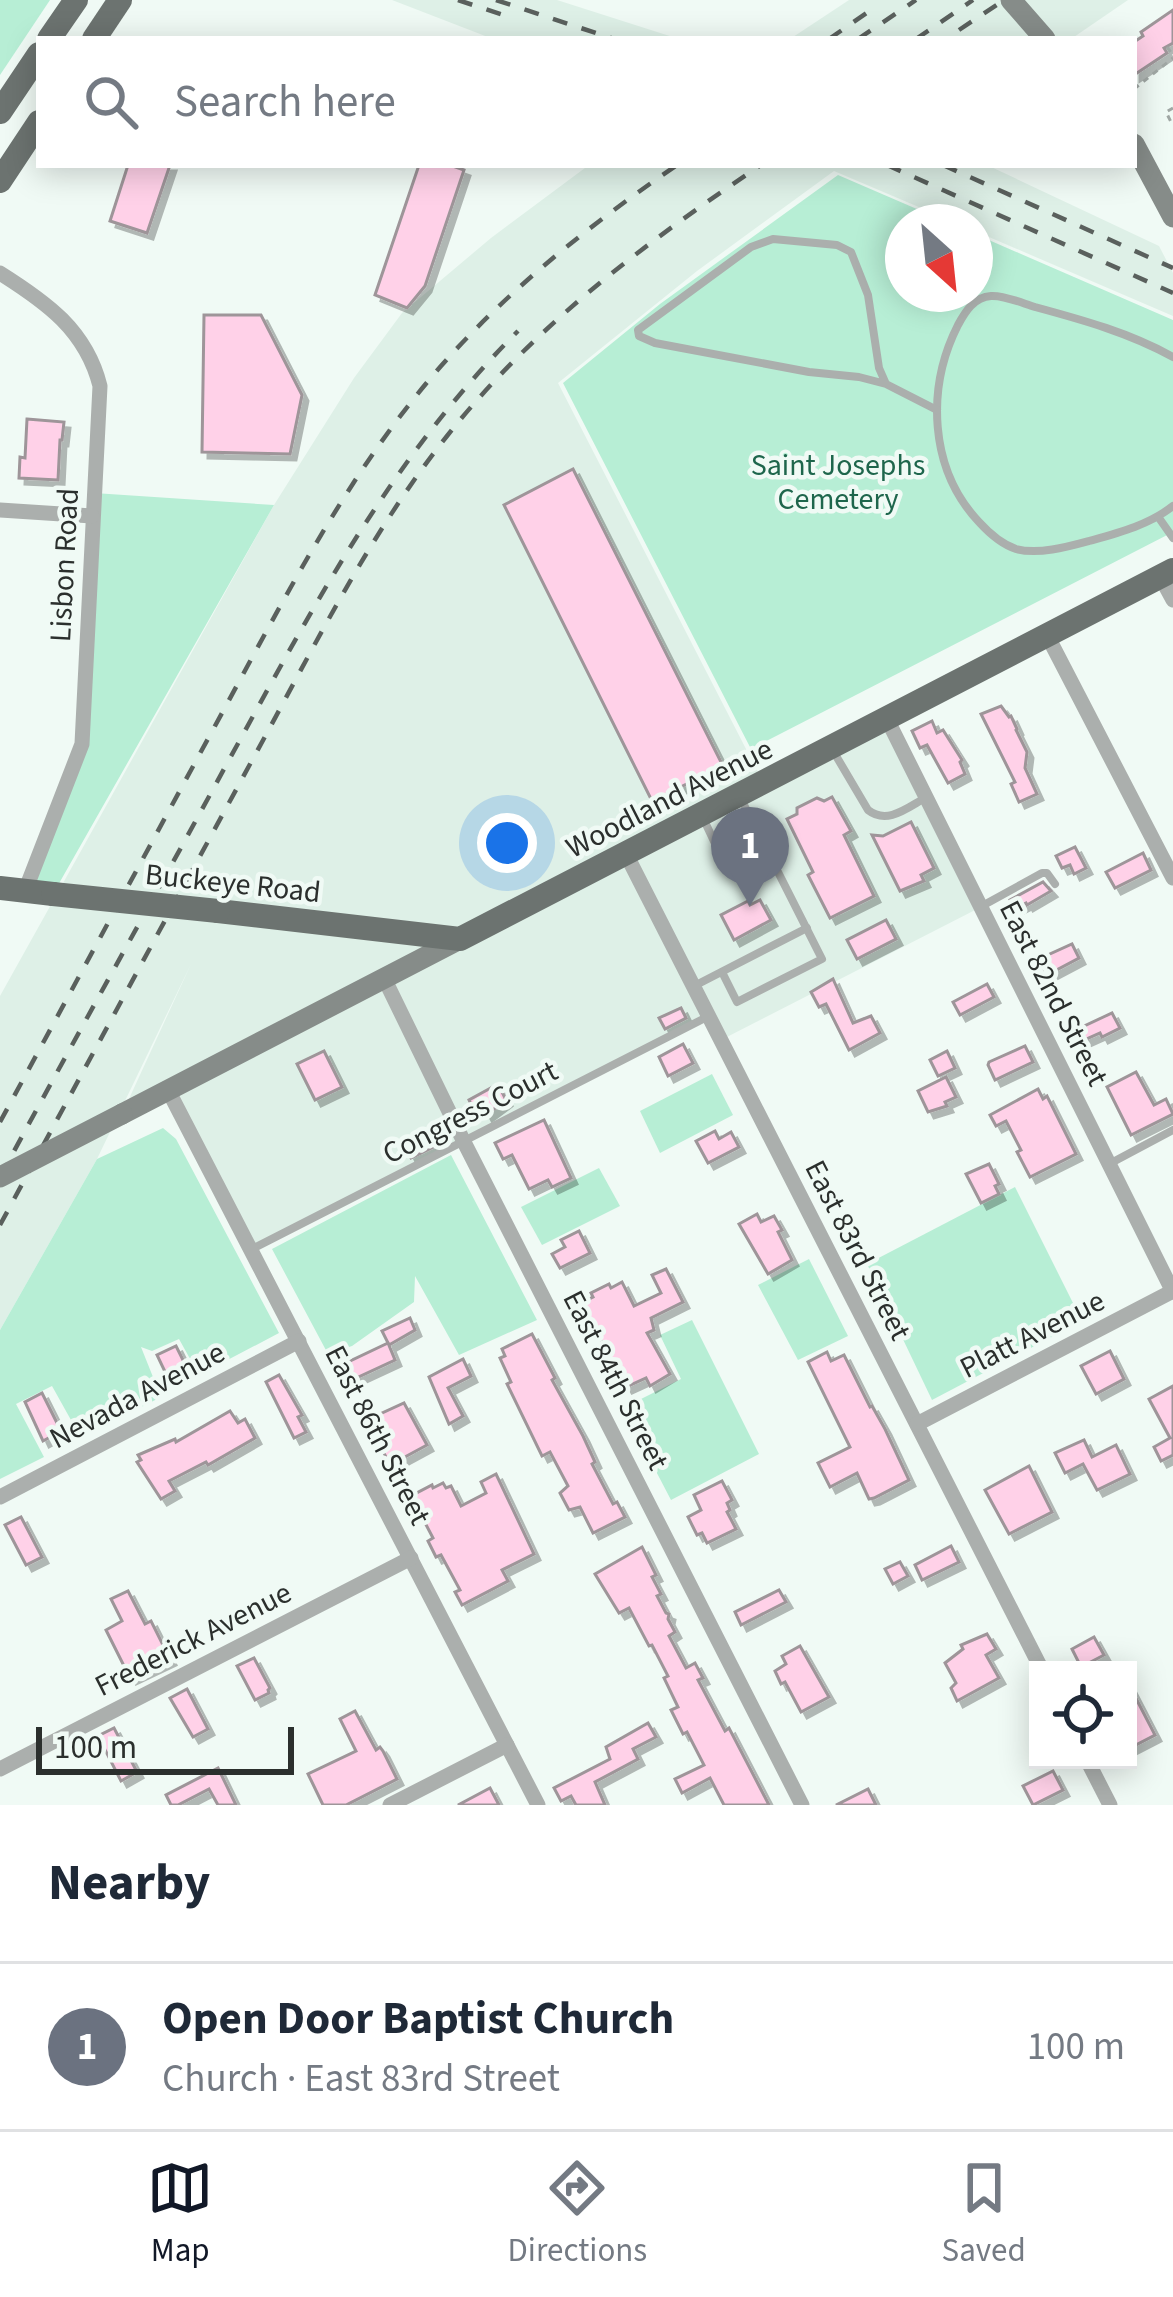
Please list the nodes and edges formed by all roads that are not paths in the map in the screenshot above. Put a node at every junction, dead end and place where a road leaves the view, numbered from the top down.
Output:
1 (76, 0) edge
2 (120, 0) edge
3 (1011, 0) edge
4 (52, 36) edge
5 (96, 36) edge
6 (1042, 36) edge
7 (36, 58) edge
8 (0, 112) edge
9 (36, 127) edge
10 (1137, 150) edge
11 (0, 181) edge
12 (1173, 217) edge
13 (0, 273) edge
14 (1173, 357) edge
15 (886, 384) junction
16 (937, 410) junction
17 (1173, 506) edge
18 (0, 510) edge
19 (92, 517) junction
20 (1159, 518) junction
21 (1173, 538) edge
22 (1167, 573) edge
23 (1173, 600) edge
24 (1047, 634) junction
25 (886, 718) junction
26 (831, 748) junction
27 (739, 795) junction
28 (926, 798) junction
29 (701, 815) junction
30 (626, 854) junction
31 (729, 873) dead end
32 (1173, 878) edge
33 (1055, 884) dead end
34 (12, 889) edge
35 (981, 907) junction
36 (807, 928) junction
37 (460, 939) junction
38 (722, 972) junction
39 (384, 978) junction
40 (693, 986) junction
41 (709, 1016) junction
42 (168, 1090) junction
43 (1173, 1130) edge
44 (464, 1142) junction
45 (1109, 1163) junction
46 (0, 1177) edge
47 (252, 1249) junction
48 (1173, 1292) edge
49 (299, 1341) junction
50 (917, 1424) junction
51 (0, 1497) edge
52 (411, 1558) junction
53 (1037, 1661) edge
54 (507, 1744) junction
55 (0, 1769) edge
56 (1092, 1769) edge
57 (390, 1805) edge
58 (538, 1805) edge
59 (802, 1805) edge
60 (1110, 1805) edge

1 - 4 main road
2 - 5 main road
3 - 6 main road
7 - 8 main road
9 - 11 main road
10 - 12 main road
13 - 19 street, Lisbon Road
14 - 16 lane
15 - 15 lane
15 - 16 lane
16 - 20 lane
17 - 20 lane
18 - 19 street
19 - 34 street, Lisbon Road
20 - 21 lane
22 - 23 street
22 - 24 main road, Woodland Avenue
24 - 25 main road, Woodland Avenue
24 - 32 street
25 - 26 main road, Woodland Avenue
25 - 28 street, East 82nd Street
26 - 27 main road, Woodland Avenue
26 - 28 lane
27 - 29 main road, Woodland Avenue
27 - 36 lane
28 - 35 street, East 82nd Street
29 - 30 main road, Woodland Avenue
29 - 31 lane
30 - 37 main road, Woodland Avenue
30 - 40 street, East 83rd Street
33 - 35 lane
34 - 37 main road, Buckeye Road, bridge
35 - 45 street, East 82nd Street
36 - 38 lane
36 - 38 lane
37 - 39 main road, Woodland Avenue
38 - 40 lane
39 - 42 main road, Woodland Avenue
39 - 44 street, East 84th Street
40 - 41 street, East 83rd Street
41 - 44 lane, Congress Court
41 - 50 street, East 83rd Street
42 - 46 main road, Woodland Avenue, bridge
42 - 47 street, East 86th Street
43 - 45 lane
44 - 47 lane, Congress Court
44 - 59 street, East 84th Street
45 - 48 street, East 82nd Street
47 - 49 street, East 86th Street
48 - 50 street, Platt Avenue
49 - 51 street, Nevada Avenue
49 - 52 street, East 86th Street
50 - 53 street, East 83rd Street
52 - 54 street, East 86th Street
52 - 55 street, Frederick Avenue
54 - 57 street
54 - 58 street, East 86th Street
56 - 60 street

